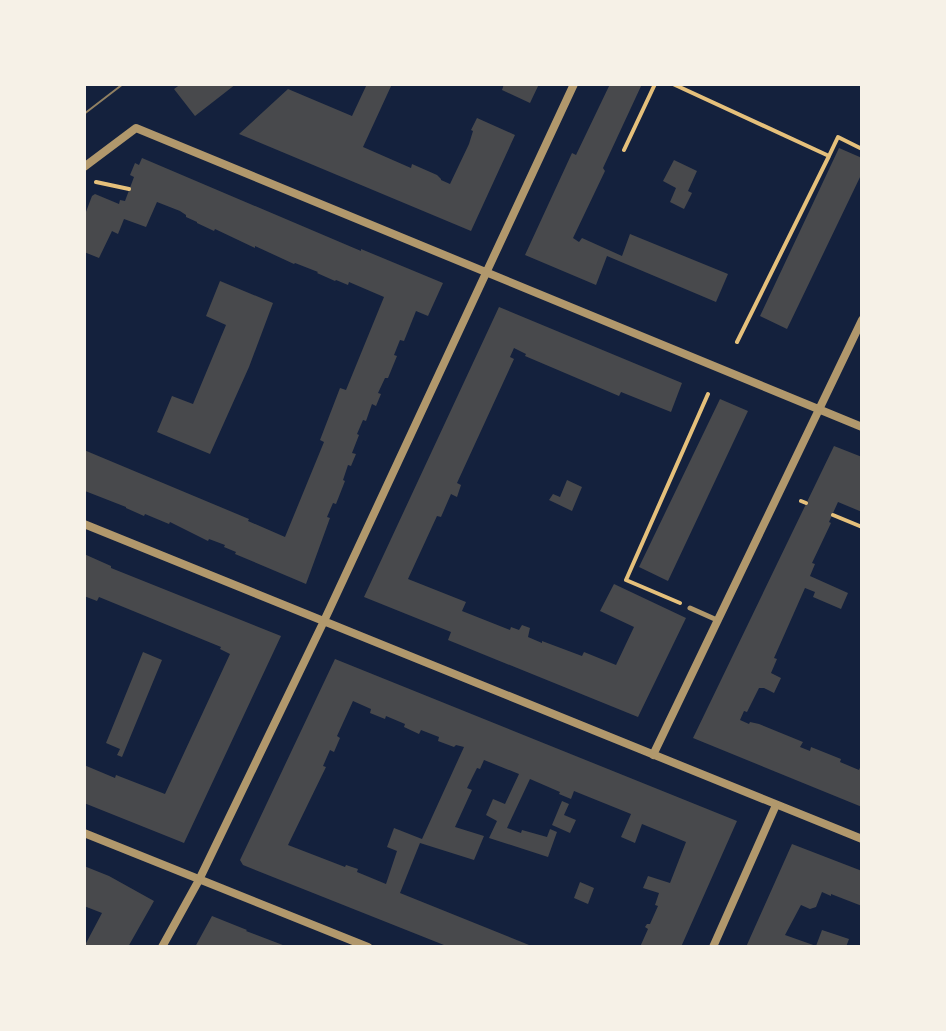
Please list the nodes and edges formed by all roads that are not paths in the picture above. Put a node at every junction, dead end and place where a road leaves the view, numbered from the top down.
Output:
1 (574, 84) edge
2 (84, 167) edge
3 (485, 272) junction
4 (862, 320) edge
5 (819, 410) junction
6 (862, 427) edge
7 (84, 524) edge
8 (690, 608) road end
9 (717, 620) junction
10 (324, 621) junction
11 (653, 755) junction
12 (776, 805) junction
13 (84, 833) edge
14 (862, 839) edge
15 (199, 880) junction
16 (162, 947) edge
17 (368, 947) edge
18 (713, 947) edge

1 - 3 street
2 - 3 street
3 - 5 street
3 - 10 street
4 - 5 street
5 - 6 street
5 - 9 street
7 - 10 street
8 - 9 lane
9 - 11 street
10 - 11 street
10 - 15 street
11 - 12 street
12 - 14 street
12 - 18 street
13 - 15 street
15 - 16 street
15 - 17 street

